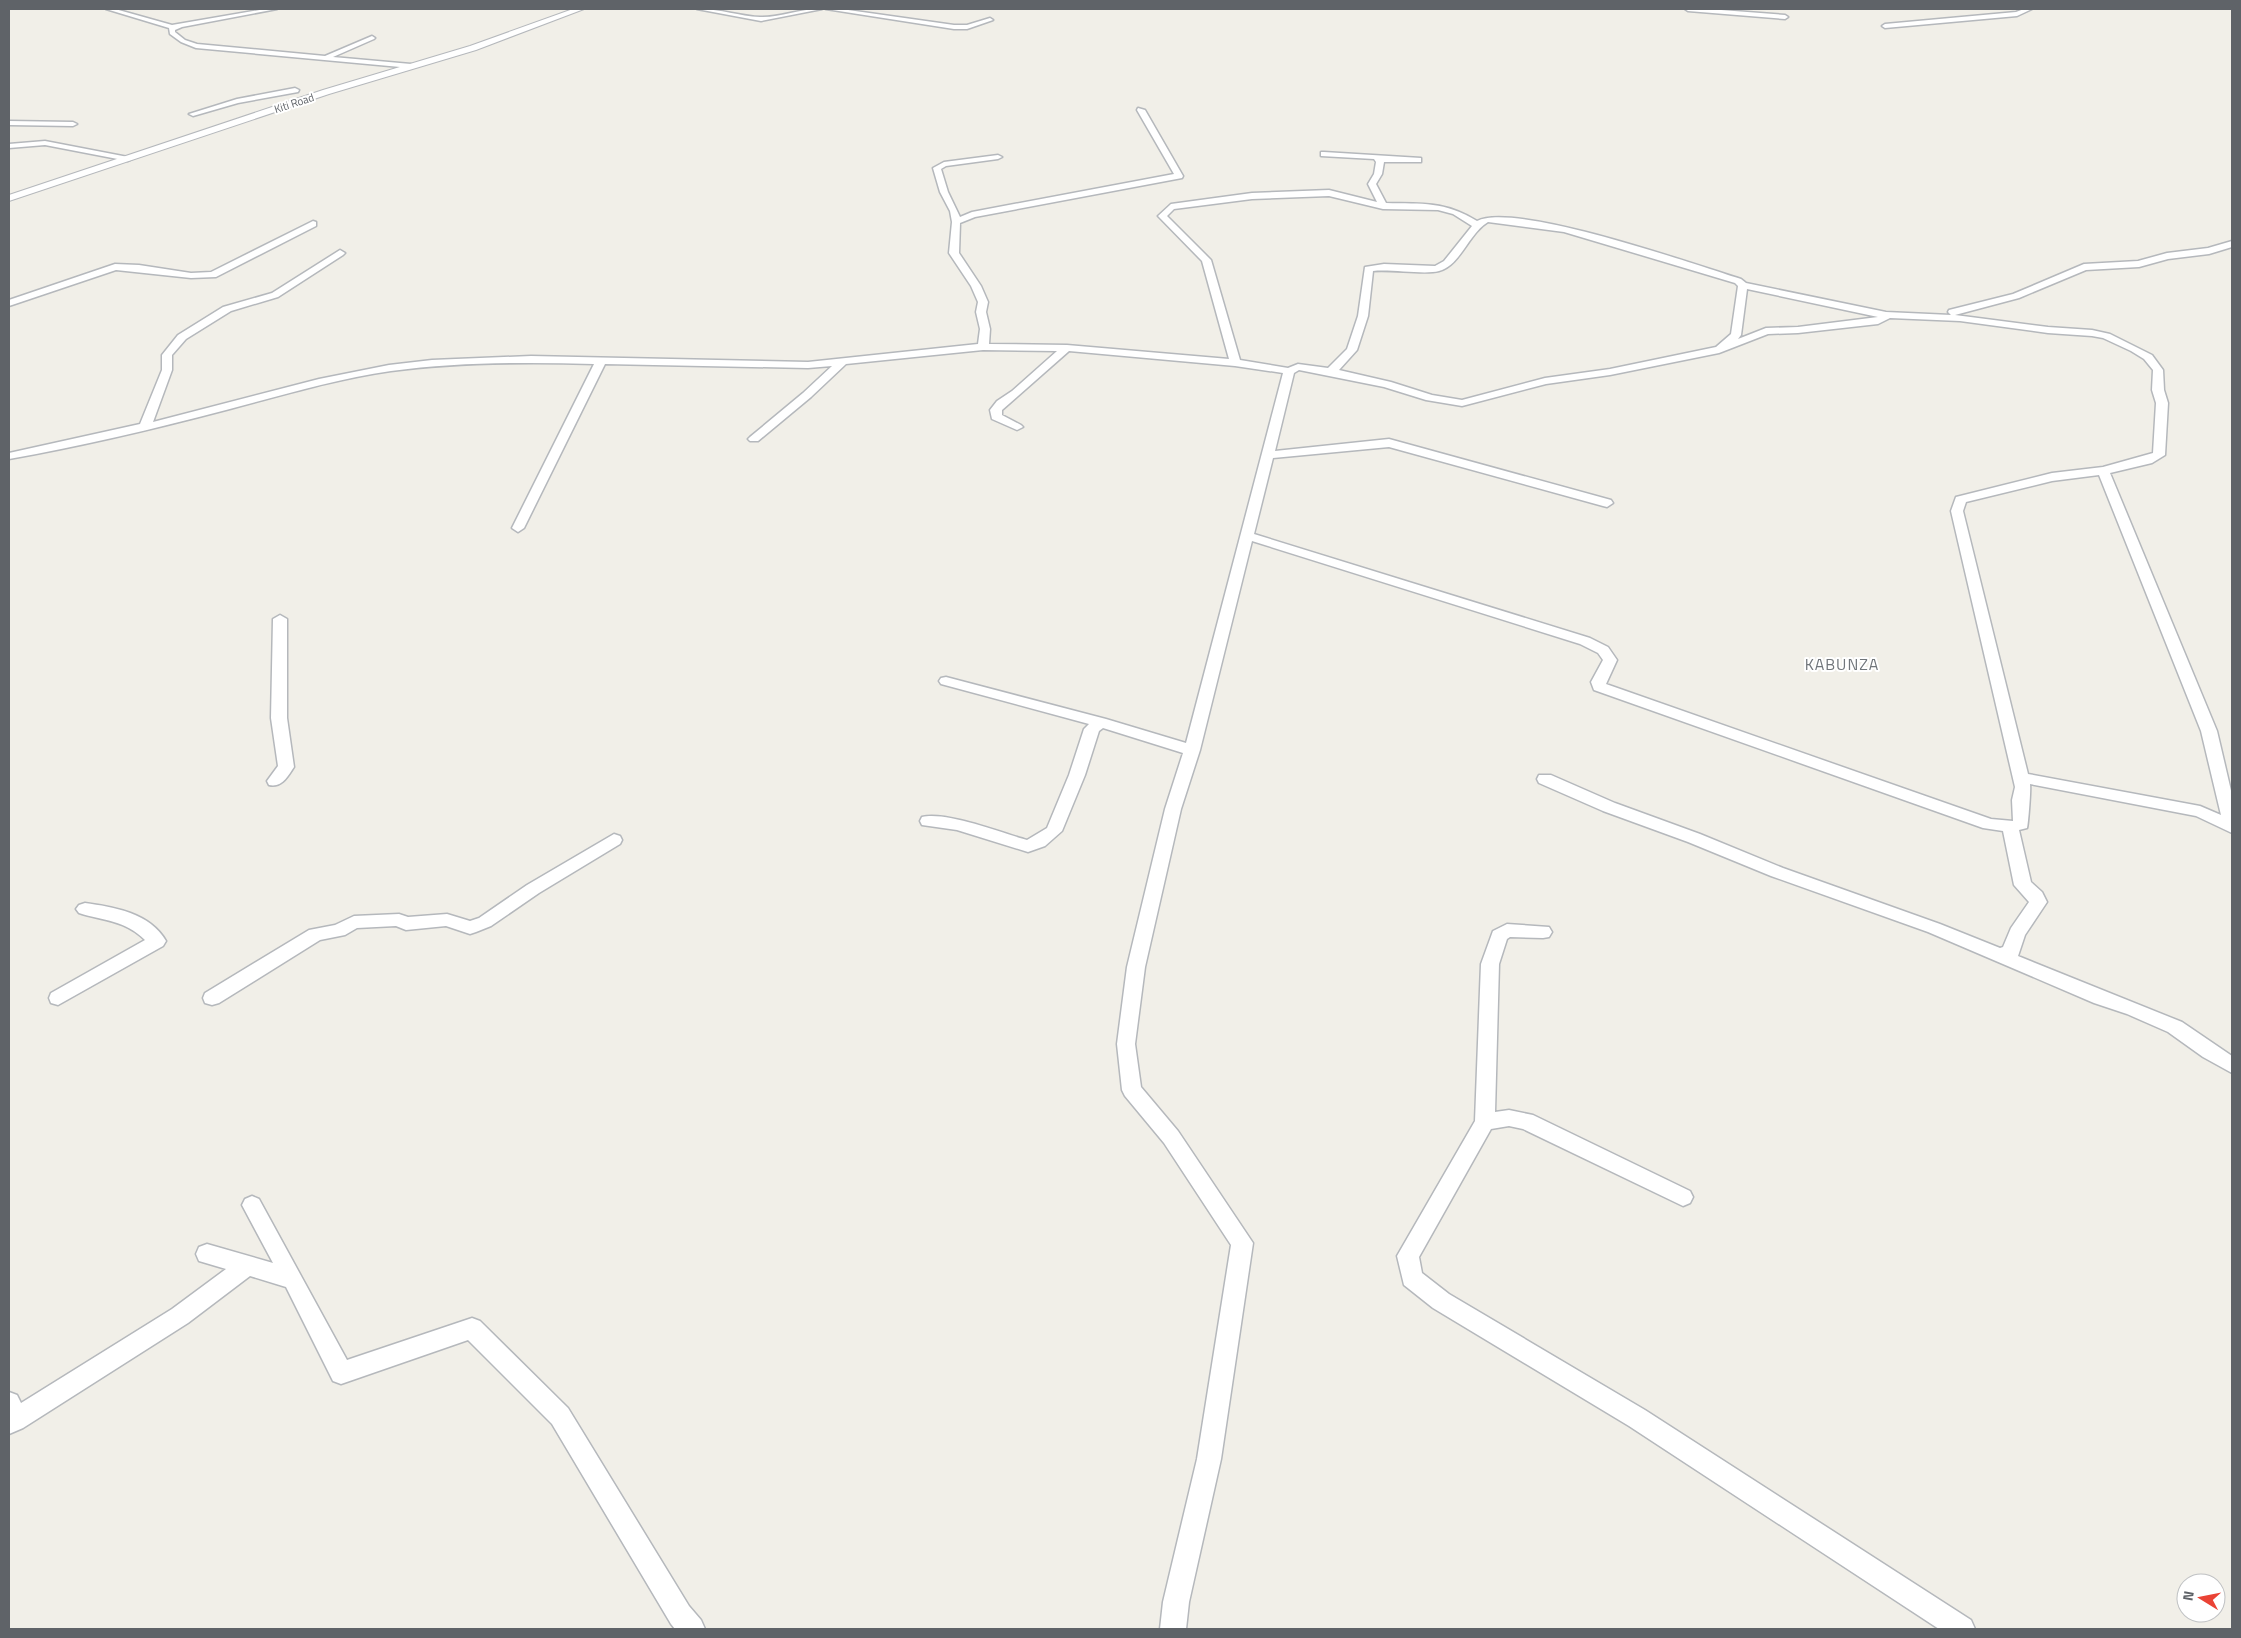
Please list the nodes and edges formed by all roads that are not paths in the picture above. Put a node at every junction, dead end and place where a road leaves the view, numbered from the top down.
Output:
1 (108, 9) edge
2 (274, 9) edge
3 (580, 9) edge
4 (700, 9) edge
5 (819, 9) edge
6 (830, 9) edge
7 (1688, 9) edge
8 (2029, 9) edge
9 (1785, 17) dead end
10 (990, 20) dead end
11 (179, 26) junction
12 (1885, 26) dead end
13 (372, 38) dead end
14 (323, 58) junction
15 (411, 66) junction
16 (295, 90) dead end
17 (1141, 110) dead end
18 (193, 114) dead end
19 (9, 123) edge
20 (74, 124) dead end
21 (9, 146) edge
22 (1324, 154) dead end
23 (998, 157) dead end
24 (128, 159) junction
25 (1378, 160) junction
26 (1418, 160) dead end
27 (9, 198) edge
28 (1383, 206) junction
29 (956, 222) junction
30 (313, 224) dead end
31 (1477, 225) junction
32 (2232, 244) edge
33 (340, 253) dead end
34 (1743, 285) junction
35 (9, 303) edge
36 (1888, 315) junction
37 (1937, 316) junction
38 (983, 347) junction
39 (1067, 348) junction
40 (1719, 350) junction
41 (601, 361) junction
42 (842, 362) junction
43 (1235, 363) junction
44 (1288, 371) junction
45 (1331, 372) junction
46 (145, 427) junction
47 (1017, 427) dead end
48 (754, 439) dead end
49 (1267, 455) junction
50 (9, 456) edge
51 (2103, 471) junction
52 (1607, 504) dead end
53 (518, 528) dead end
54 (1248, 536) junction
55 (280, 619) dead end
56 (946, 681) dead end
57 (1101, 722) junction
58 (1192, 750) junction
59 (2019, 777) junction
60 (1545, 779) dead end
61 (275, 781) dead end
62 (928, 821) dead end
63 (2010, 827) junction
64 (2232, 827) edge
65 (614, 840) dead end
66 (85, 910) dead end
67 (1544, 932) dead end
68 (2001, 955) junction
69 (58, 998) dead end
70 (212, 998) dead end
71 (2232, 1065) edge
72 (1485, 1122) junction
73 (1683, 1197) dead end
74 (252, 1205) dead end
75 (207, 1254) dead end
76 (246, 1266) junction
77 (293, 1279) junction
78 (11, 1416) edge
79 (692, 1629) edge
80 (1173, 1629) edge
81 (1962, 1629) edge

1 - 11 street
2 - 11 street
3 - 15 street, Kiti Road
4 - 5 street
6 - 10 street
7 - 9 street
8 - 12 street
11 - 14 street
13 - 14 street
14 - 15 street
15 - 24 street, Kiti Road
16 - 18 street
17 - 29 street
19 - 20 street
21 - 24 street
22 - 25 street
23 - 29 street
24 - 27 street, Kiti Road
25 - 26 street
25 - 28 street
28 - 31 street
28 - 43 street
29 - 38 street
30 - 35 street
31 - 34 street
31 - 45 street
32 - 37 street
33 - 46 street
34 - 36 street
34 - 40 street
36 - 37 street
36 - 40 street
37 - 51 street
38 - 39 street
38 - 42 street
39 - 43 street
39 - 47 street
40 - 45 street
41 - 42 street
41 - 46 street
41 - 53 street
42 - 48 street
43 - 44 street
44 - 45 street
44 - 49 street
46 - 50 street
49 - 52 street
49 - 54 street
51 - 59 street
51 - 64 street
54 - 58 street
54 - 63 street
55 - 61 street
56 - 57 street
57 - 58 street
57 - 62 street
58 - 80 street
59 - 63 street
59 - 64 street
60 - 68 street
63 - 68 street
65 - 70 street
66 - 69 street
67 - 72 street
68 - 71 street
72 - 73 street
72 - 81 street
74 - 77 street
75 - 76 street
76 - 77 street
76 - 78 street
77 - 79 street

